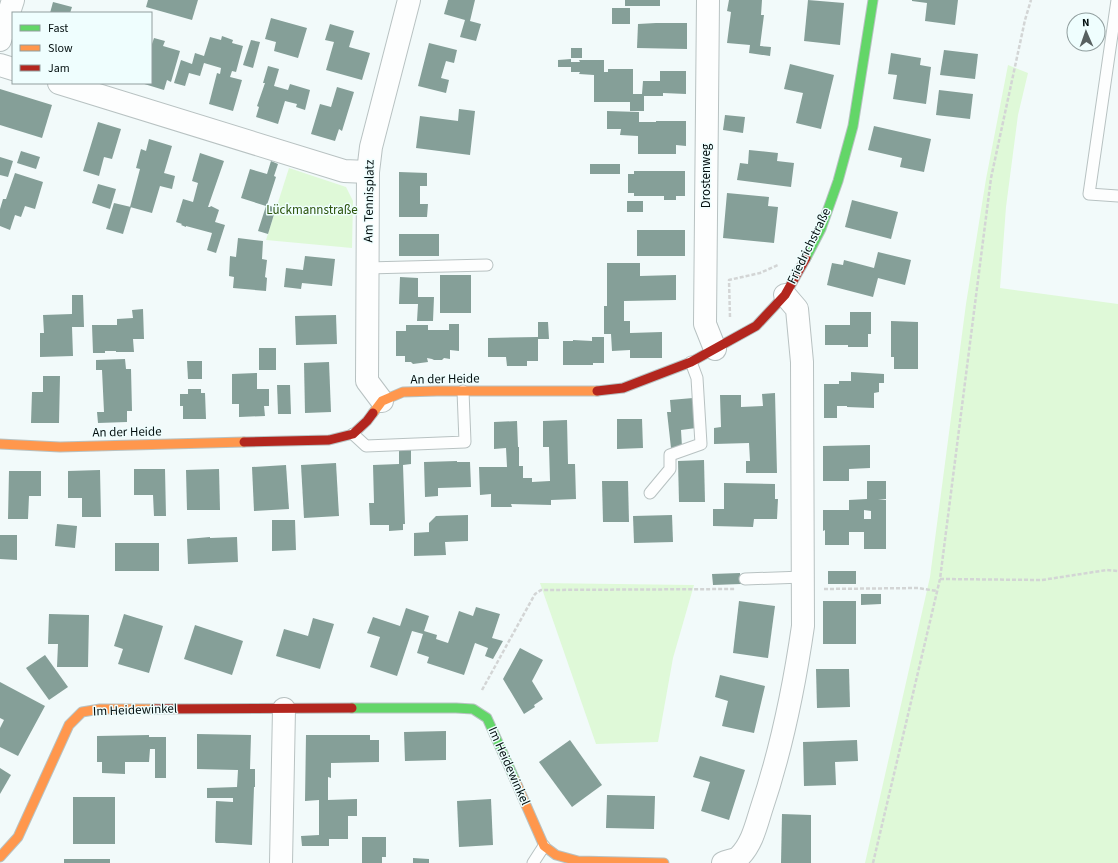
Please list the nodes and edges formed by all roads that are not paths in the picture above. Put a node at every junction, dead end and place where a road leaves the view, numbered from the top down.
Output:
1 (13, 0) edge
2 (409, 0) edge
3 (708, 0) edge
4 (872, 0) edge
5 (1117, 0) edge
6 (0, 40) edge
7 (0, 65) edge
8 (12, 69) edge
9 (62, 84) edge
10 (368, 172) junction
11 (1118, 196) edge
12 (487, 266) dead end
13 (368, 268) junction
14 (786, 295) junction
15 (715, 349) junction
16 (691, 362) junction
17 (463, 391) junction
18 (382, 401) junction
19 (353, 434) junction
20 (0, 444) edge
21 (650, 493) dead end
22 (745, 579) dead end
23 (803, 583) junction
24 (284, 709) junction
25 (544, 846) junction
26 (0, 857) edge
27 (281, 863) edge
28 (534, 863) edge
29 (664, 863) edge
30 (722, 863) edge

1 - 6 street
2 - 10 street, Am Tennisplatz
3 - 15 street, Drostenweg
4 - 14 street, Friedrichstraße
5 - 11 lane
7 - 8 street
9 - 10 street
10 - 13 street, Am Tennisplatz
12 - 13 lane
13 - 18 street, Am Tennisplatz
14 - 15 street, An der Heide
14 - 23 street, Friedrichstraße
15 - 16 street, An der Heide
16 - 17 street, An der Heide
16 - 21 lane
17 - 18 street, An der Heide
17 - 19 lane
18 - 19 street, An der Heide
19 - 20 street, An der Heide
22 - 23 lane
23 - 30 street
24 - 25 street, Im Heidewinkel
24 - 26 street, Im Heidewinkel
24 - 27 street
25 - 28 lane
25 - 29 street

